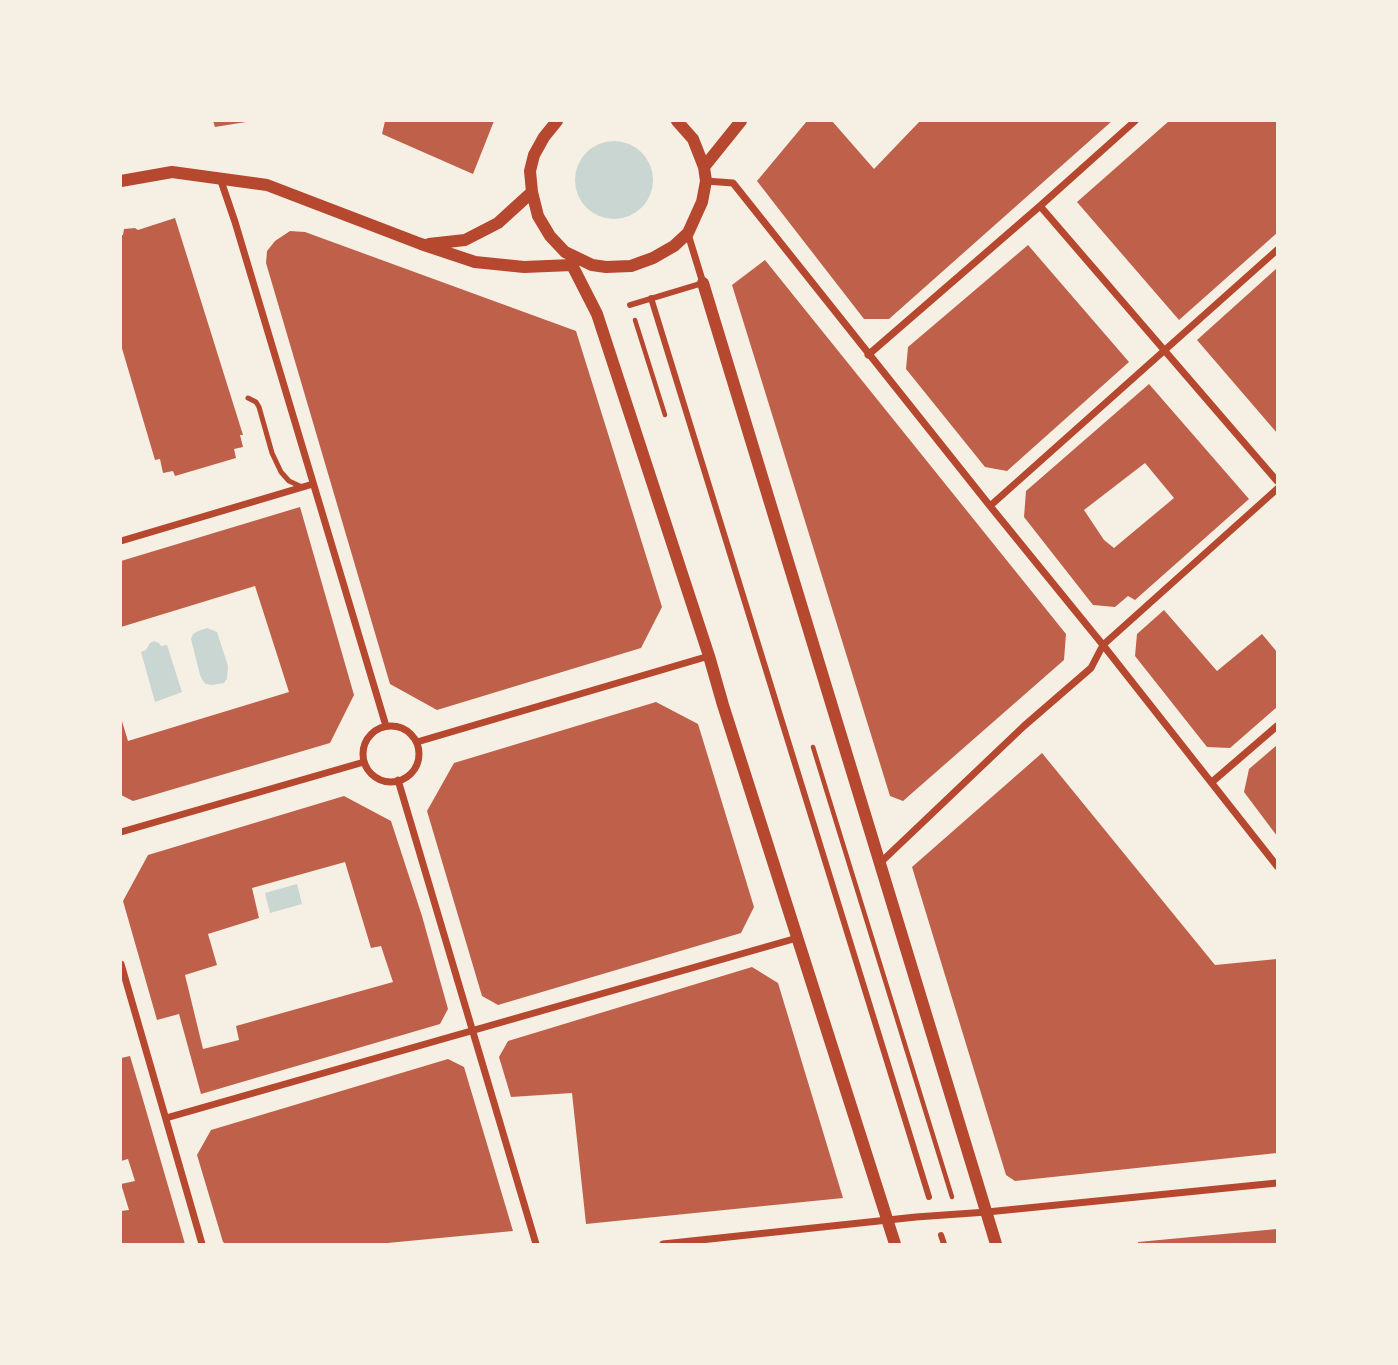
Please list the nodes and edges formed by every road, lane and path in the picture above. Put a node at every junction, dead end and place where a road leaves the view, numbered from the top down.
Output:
1 (557, 121) edge
2 (677, 121) edge
3 (741, 121) edge
4 (1135, 121) edge
5 (704, 167) junction
6 (220, 178) junction
7 (121, 181) edge
8 (705, 181) junction
9 (531, 192) junction
10 (1040, 206) junction
11 (688, 233) junction
12 (421, 244) junction
13 (1277, 250) edge
14 (565, 252) junction
15 (572, 265) junction
16 (592, 265) junction
17 (703, 283) junction
18 (651, 298) junction
19 (630, 305) dead end
20 (1164, 350) junction
21 (868, 355) junction
22 (248, 398) dead end
23 (1277, 481) edge
24 (313, 484) junction
25 (302, 487) junction
26 (1277, 489) edge
27 (990, 506) junction
28 (121, 541) edge
29 (1103, 645) junction
30 (709, 656) junction
31 (386, 726) junction
32 (1277, 726) edge
33 (417, 742) junction
34 (812, 746) dead end
35 (364, 762) junction
36 (398, 780) junction
37 (1212, 782) junction
38 (121, 832) edge
39 (879, 863) junction
40 (1277, 866) edge
41 (797, 938) junction
42 (121, 964) edge
43 (474, 1031) junction
44 (166, 1118) junction
45 (1277, 1183) edge
46 (929, 1198) dead end
47 (987, 1212) junction
48 (957, 1214) junction
49 (888, 1221) junction
50 (942, 1235) dead end
51 (202, 1244) edge
52 (536, 1244) edge
53 (663, 1244) edge
54 (895, 1244) edge
55 (944, 1244) edge
56 (996, 1244) edge

1 - 9 street
2 - 5 street
3 - 5 street
4 - 10 street
5 - 8 street
6 - 7 street
6 - 12 street
6 - 24 street
8 - 11 street
8 - 21 street
9 - 12 street
9 - 14 street
10 - 20 street
10 - 21 street
11 - 16 street
11 - 17 street
12 - 15 street
13 - 20 street
14 - 15 street
14 - 16 street
15 - 16 street
15 - 30 street
17 - 18 street
17 - 39 street
18 - 19 street
18 - 46 street
20 - 23 street
20 - 27 street
21 - 27 street
22 - 25 lane
24 - 25 street
24 - 31 street
25 - 28 street
26 - 29 street
27 - 29 street
29 - 37 street
29 - 39 street
30 - 33 street
30 - 41 street
31 - 33 street
31 - 35 street
32 - 37 street
33 - 36 street
34 - 48 path
35 - 36 street
35 - 38 street
36 - 43 street
37 - 40 street
39 - 47 street
41 - 43 street
41 - 49 street
42 - 44 street
43 - 44 street
43 - 52 street
44 - 51 street
45 - 47 street
47 - 48 street
47 - 56 street
48 - 49 street
49 - 53 street
49 - 54 street
50 - 55 street

